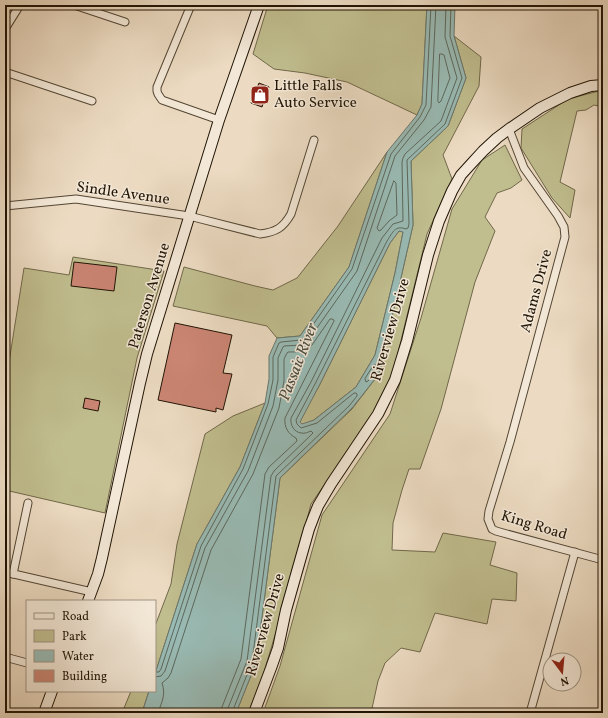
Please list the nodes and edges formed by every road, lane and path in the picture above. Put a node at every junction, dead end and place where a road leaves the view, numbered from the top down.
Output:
1 (20, 5) edge
2 (74, 5) edge
3 (191, 5) edge
4 (259, 5) edge
5 (125, 22) dead end
6 (5, 29) edge
7 (5, 72) edge
8 (603, 85) edge
9 (92, 101) dead end
10 (219, 120) junction
11 (509, 129) junction
12 (314, 140) dead end
13 (5, 206) edge
14 (190, 216) junction
15 (501, 470) joint
16 (28, 503) dead end
17 (575, 552) junction
18 (603, 560) edge
19 (5, 572) edge
20 (13, 574) junction
21 (90, 596) edge
22 (5, 658) edge
23 (26, 662) edge
24 (52, 692) edge
25 (44, 713) edge
26 (254, 713) edge
27 (530, 713) edge

1 - 6 street
2 - 5 street
3 - 10 street
4 - 10 street, Paterson Avenue
7 - 9 street
8 - 11 street, Riverview Drive
10 - 14 street, Paterson Avenue
11 - 15 street, Adams Drive
11 - 26 street, Riverview Drive
12 - 14 street, Sindle Avenue
13 - 14 street, Sindle Avenue
14 - 21 street, Paterson Avenue
15 - 17 street, King Road
16 - 20 street
17 - 18 street, King Road
17 - 27 street
19 - 20 street
20 - 21 street
22 - 23 street
24 - 25 street

